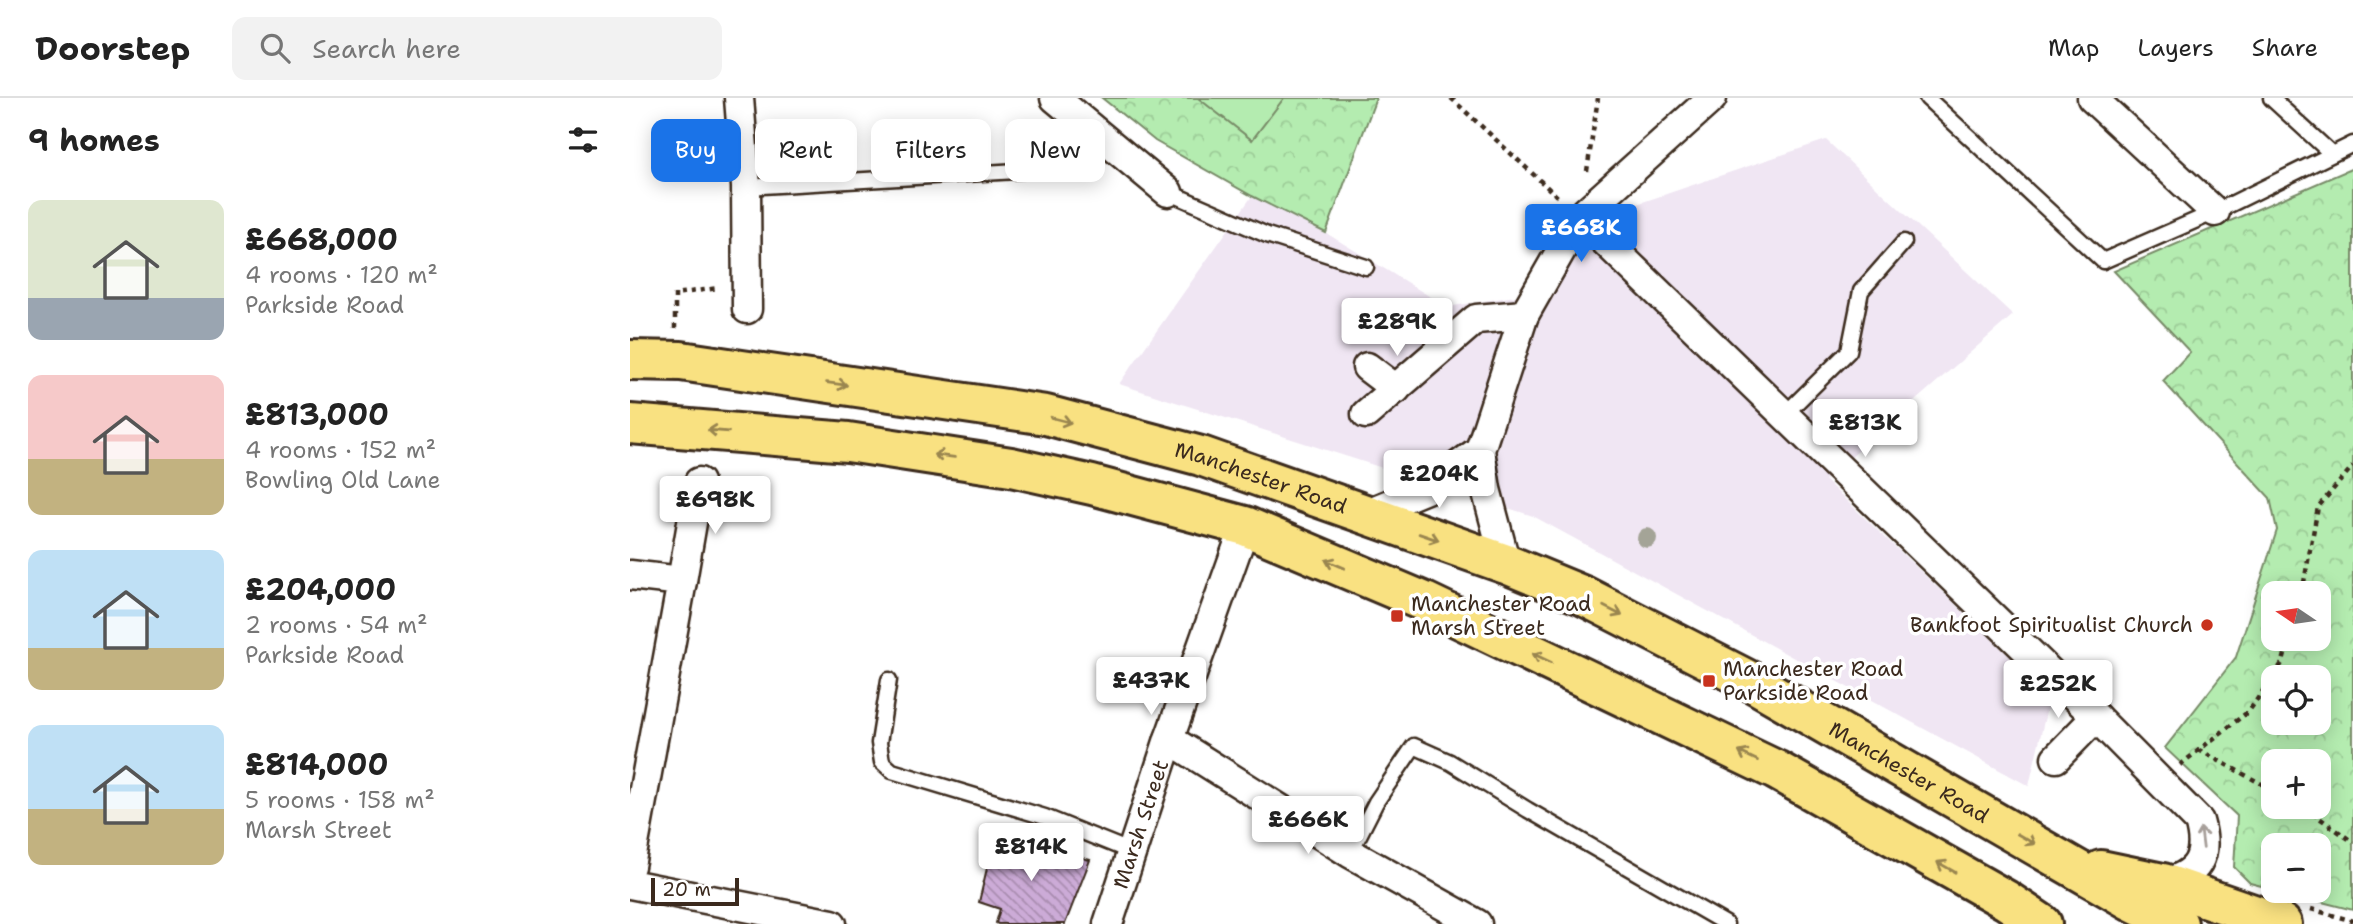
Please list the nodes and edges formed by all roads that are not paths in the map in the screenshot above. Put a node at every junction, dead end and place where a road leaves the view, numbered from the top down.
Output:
1 (738, 98) edge
2 (1055, 98) edge
3 (1712, 98) edge
4 (1927, 98) edge
5 (2092, 98) edge
6 (2271, 98) edge
7 (1081, 119) edge
8 (1105, 139) edge
9 (2353, 144) edge
10 (2332, 154) junction
11 (1005, 172) edge
12 (746, 187) junction
13 (1168, 192) joint
14 (2215, 212) junction
15 (1580, 217) junction
16 (1904, 242) dead end
17 (1366, 267) dead end
18 (747, 296) road end
19 (1524, 315) junction
20 (630, 360) edge
21 (1367, 367) dead end
22 (1396, 388) junction
23 (1366, 414) dead end
24 (1784, 415) junction
25 (630, 424) edge
26 (1480, 450) junction
27 (699, 482) dead end
28 (1365, 514) junction
29 (1245, 526) junction
30 (1506, 564) junction
31 (630, 575) edge
32 (682, 581) junction
33 (889, 680) dead end
34 (2096, 717) junction
35 (1169, 739) junction
36 (2056, 758) dead end
37 (1132, 852) junction
38 (1350, 853) junction
39 (2068, 863) junction
40 (630, 866) edge
41 (2163, 883) junction
42 (630, 884) edge
43 (2007, 912) edge
44 (832, 924) edge
45 (1108, 924) edge
46 (1477, 924) edge
47 (1726, 924) edge
48 (2042, 924) edge
49 (2178, 924) edge
50 (2282, 924) edge

1 - 12 street
2 - 7 street
3 - 15 street
4 - 14 lane
5 - 14 street
6 - 10 lane
8 - 13 street
9 - 10 lane
10 - 14 lane
11 - 12 lane
12 - 18 street
13 - 17 lane
15 - 19 street
15 - 24 street
16 - 24 lane
19 - 22 street
19 - 26 street
20 -> 28 main road, Manchester Road
21 - 22 street
22 - 23 street
24 - 34 street
29 -> 25 main road
26 - 28 street
26 - 30 street
27 - 32 street
28 -> 30 main road, Manchester Road
29 - 35 street, Marsh Street
43 -> 29 main road
30 -> 39 main road, Manchester Road
31 - 32 street
32 - 40 street
33 - 37 lane
34 - 36 street
41 -> 34 street
35 - 37 street, Marsh Street
35 - 38 street
37 - 45 street, Marsh Street
38 - 46 street
38 - 47 lane
39 - 41 main road
39 - 49 main road, Manchester Road
41 - 50 main road
42 - 44 street
43 - 48 main road

